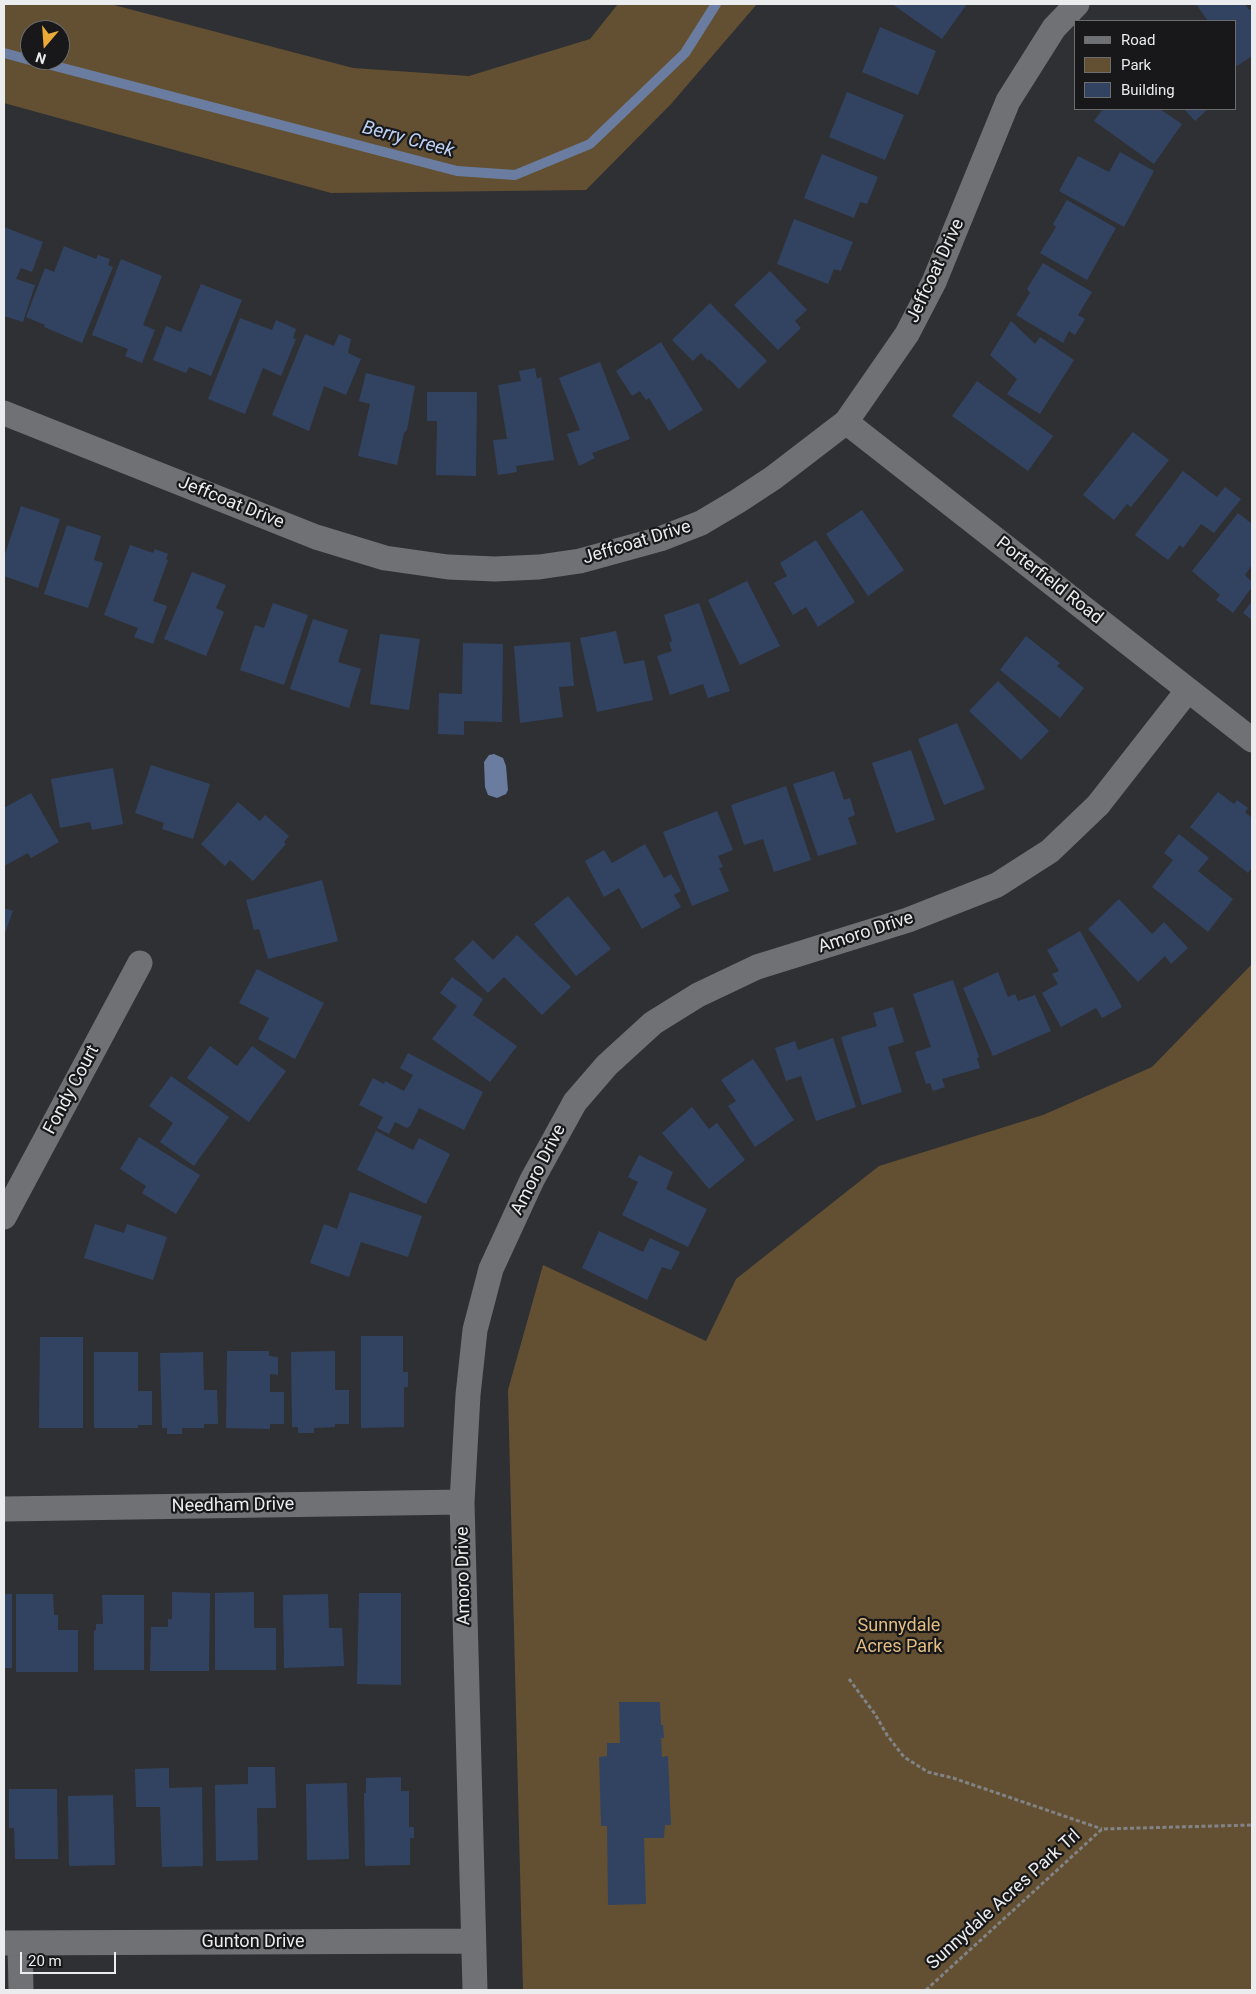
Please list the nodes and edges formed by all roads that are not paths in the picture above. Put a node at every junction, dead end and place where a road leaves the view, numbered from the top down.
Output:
1 (1076, 4) edge
2 (4, 413) edge
3 (846, 422) junction
4 (1188, 690) junction
5 (1252, 740) edge
6 (140, 963) dead end
7 (4, 1217) edge
8 (462, 1502) junction
9 (4, 1510) edge
10 (472, 1941) junction
11 (12, 1943) edge
12 (21, 1990) edge
13 (475, 1990) edge

1 - 3 street, Jeffcoat Drive
2 - 3 street, Jeffcoat Drive
3 - 4 street, Porterfield Road
4 - 5 street, Porterfield Road
4 - 8 street, Amoro Drive
6 - 7 street, Fondy Court
8 - 9 street, Needham Drive
8 - 10 street, Amoro Drive
10 - 11 street, Gunton Drive
10 - 13 street, Amoro Drive
11 - 12 street

